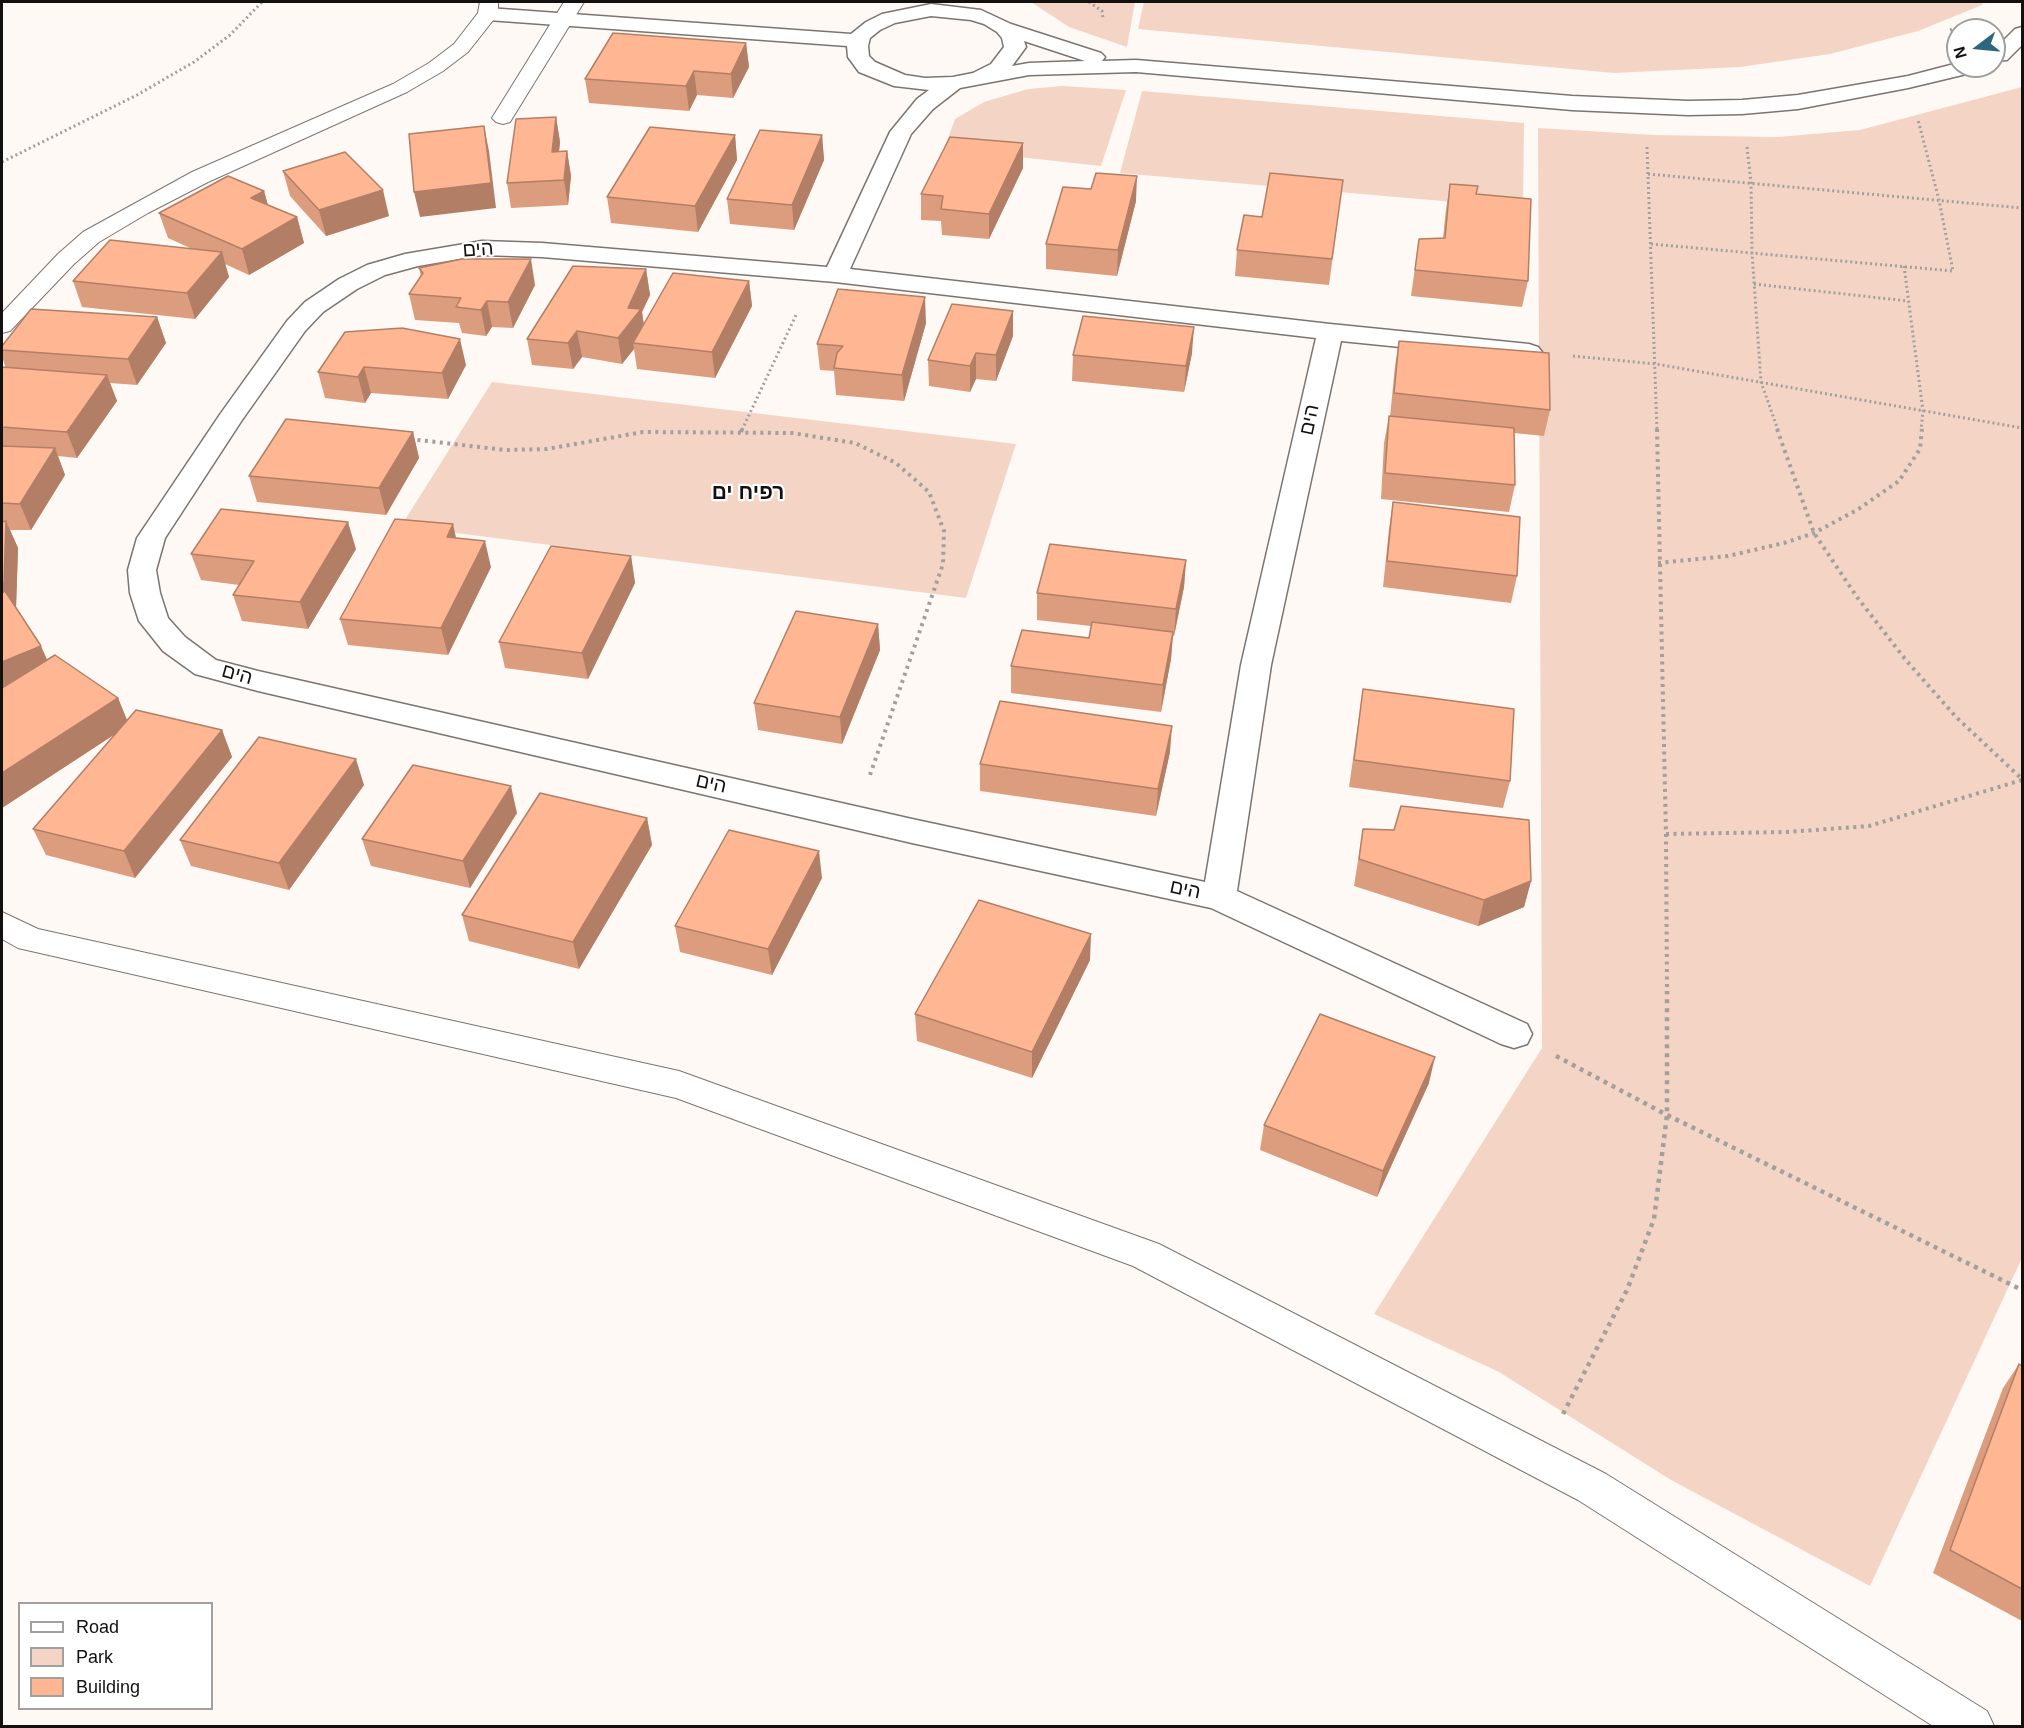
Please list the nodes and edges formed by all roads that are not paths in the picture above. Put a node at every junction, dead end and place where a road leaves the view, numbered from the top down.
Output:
1 (931, 2) edge
2 (488, 8) edge
3 (568, 10) edge
4 (909, 13) junction
5 (992, 16) edge
6 (2022, 33) edge
7 (859, 41) junction
8 (2006, 48) edge
9 (2022, 53) edge
10 (2006, 56) edge
11 (1136, 66) junction
12 (1946, 72) edge
13 (883, 75) junction
14 (979, 78) junction
15 (954, 83) junction
16 (503, 118) dead end
17 (901, 132) junction
18 (825, 274) junction
19 (2, 326) edge
20 (1330, 332) junction
21 (1529, 352) edge
22 (1219, 897) junction
23 (2, 924) edge
24 (1514, 1034) road end
25 (1972, 1726) edge

1 - 4 street
2 - 3 street
2 - 19 lane
3 - 7 street
3 - 16 lane
4 - 5 street
4 - 7 street
5 - 11 street
5 - 14 street
6 - 8 street
7 - 13 street
9 - 10 street
11 - 12 street
11 - 14 street
13 - 15 street
13 - 17 street
14 - 15 street
15 - 17 street
17 - 18 street
18 - 20 street, הים
18 - 22 street, הים
20 - 21 street, הים
20 - 22 street, הים
22 - 24 street, הים
23 - 25 lane

